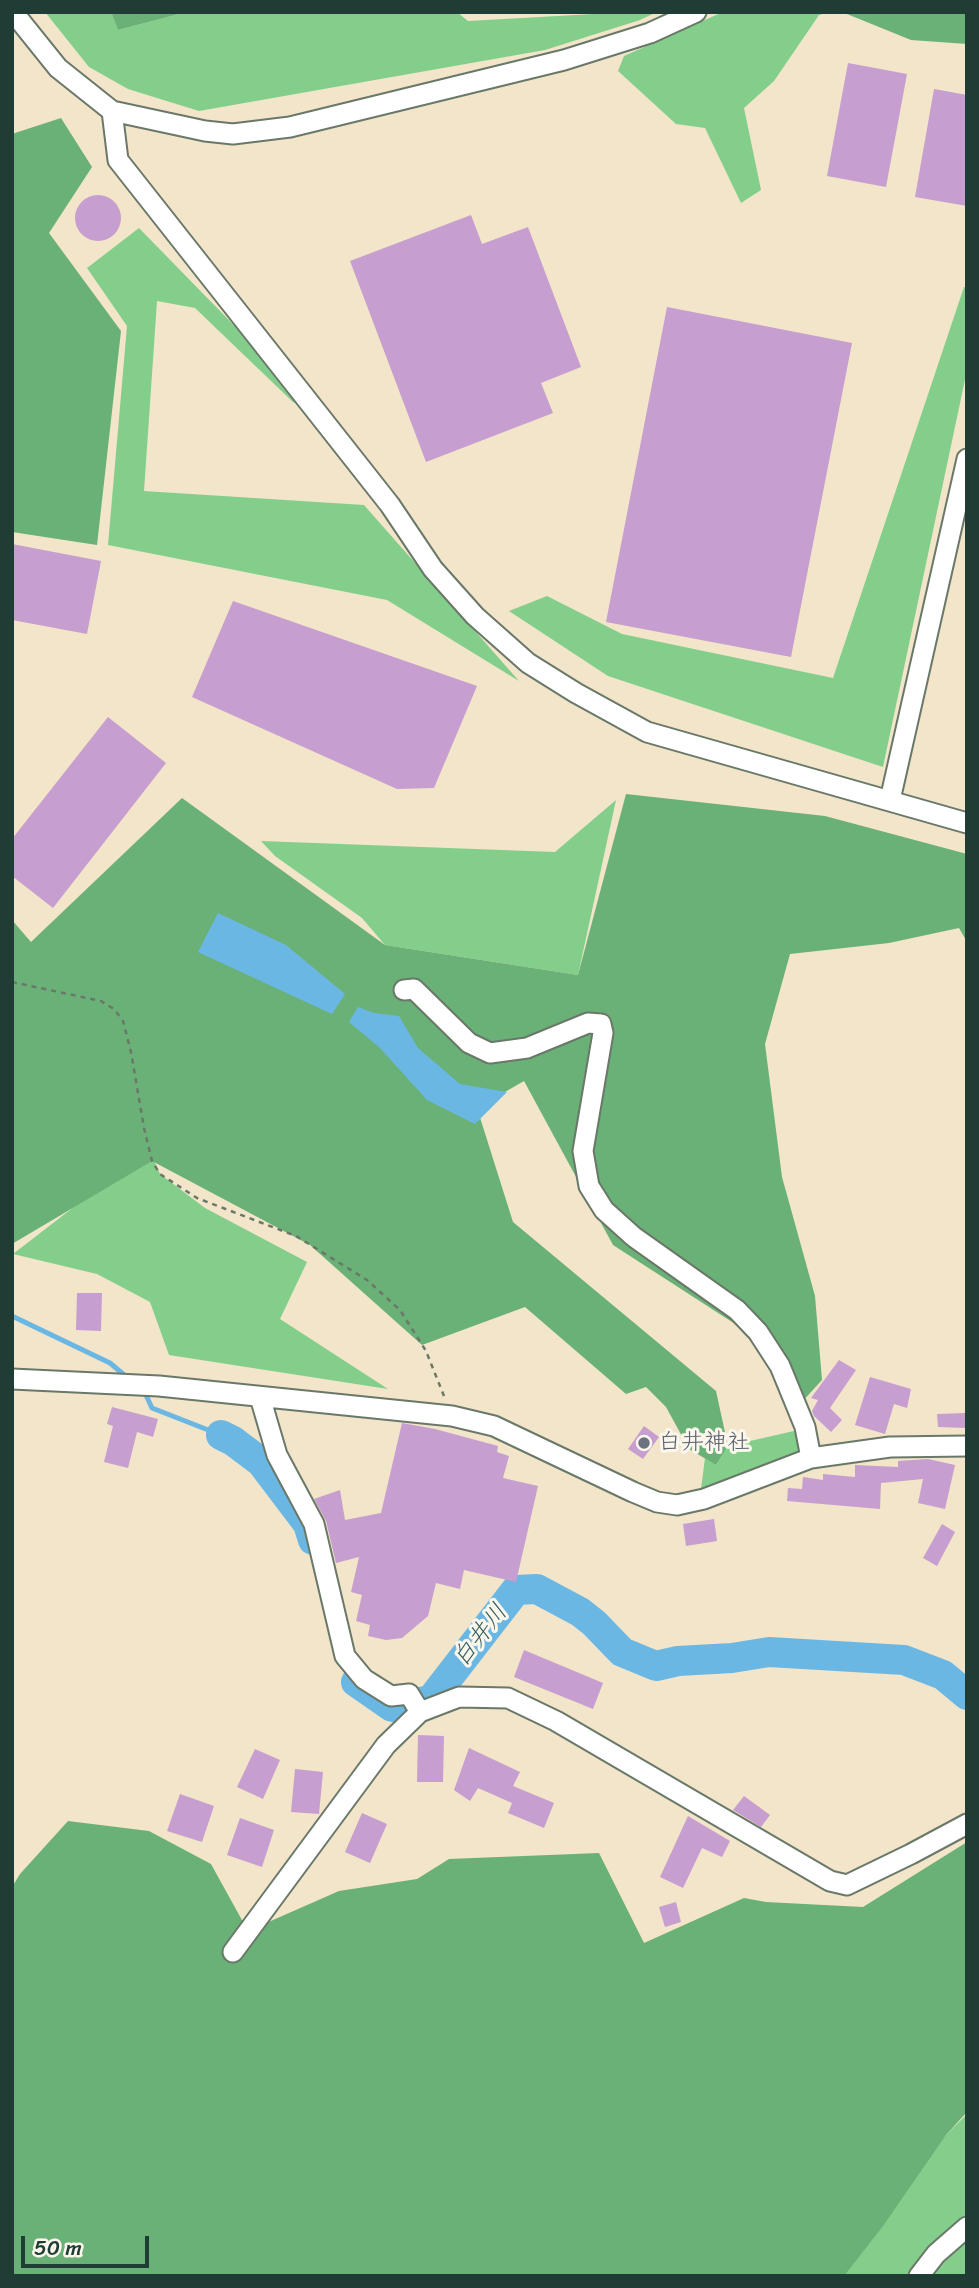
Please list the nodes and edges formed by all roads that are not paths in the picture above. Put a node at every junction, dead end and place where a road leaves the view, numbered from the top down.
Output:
1 (13, 12) edge
2 (696, 12) edge
3 (113, 111) junction
4 (967, 459) edge
5 (890, 800) junction
6 (967, 823) edge
7 (404, 990) dead end
8 (12, 1379) edge
9 (260, 1397) junction
10 (967, 1446) edge
11 (811, 1458) junction
12 (420, 1712) junction
13 (967, 1824) edge
14 (233, 1952) dead end
15 (967, 2227) edge
16 (919, 2276) edge

1 - 3 street
2 - 3 street
3 - 5 street
4 - 5 street
5 - 6 street
7 - 11 street
8 - 9 street
9 - 11 street
9 - 12 street
10 - 11 street
12 - 13 street
12 - 14 street
15 - 16 street

